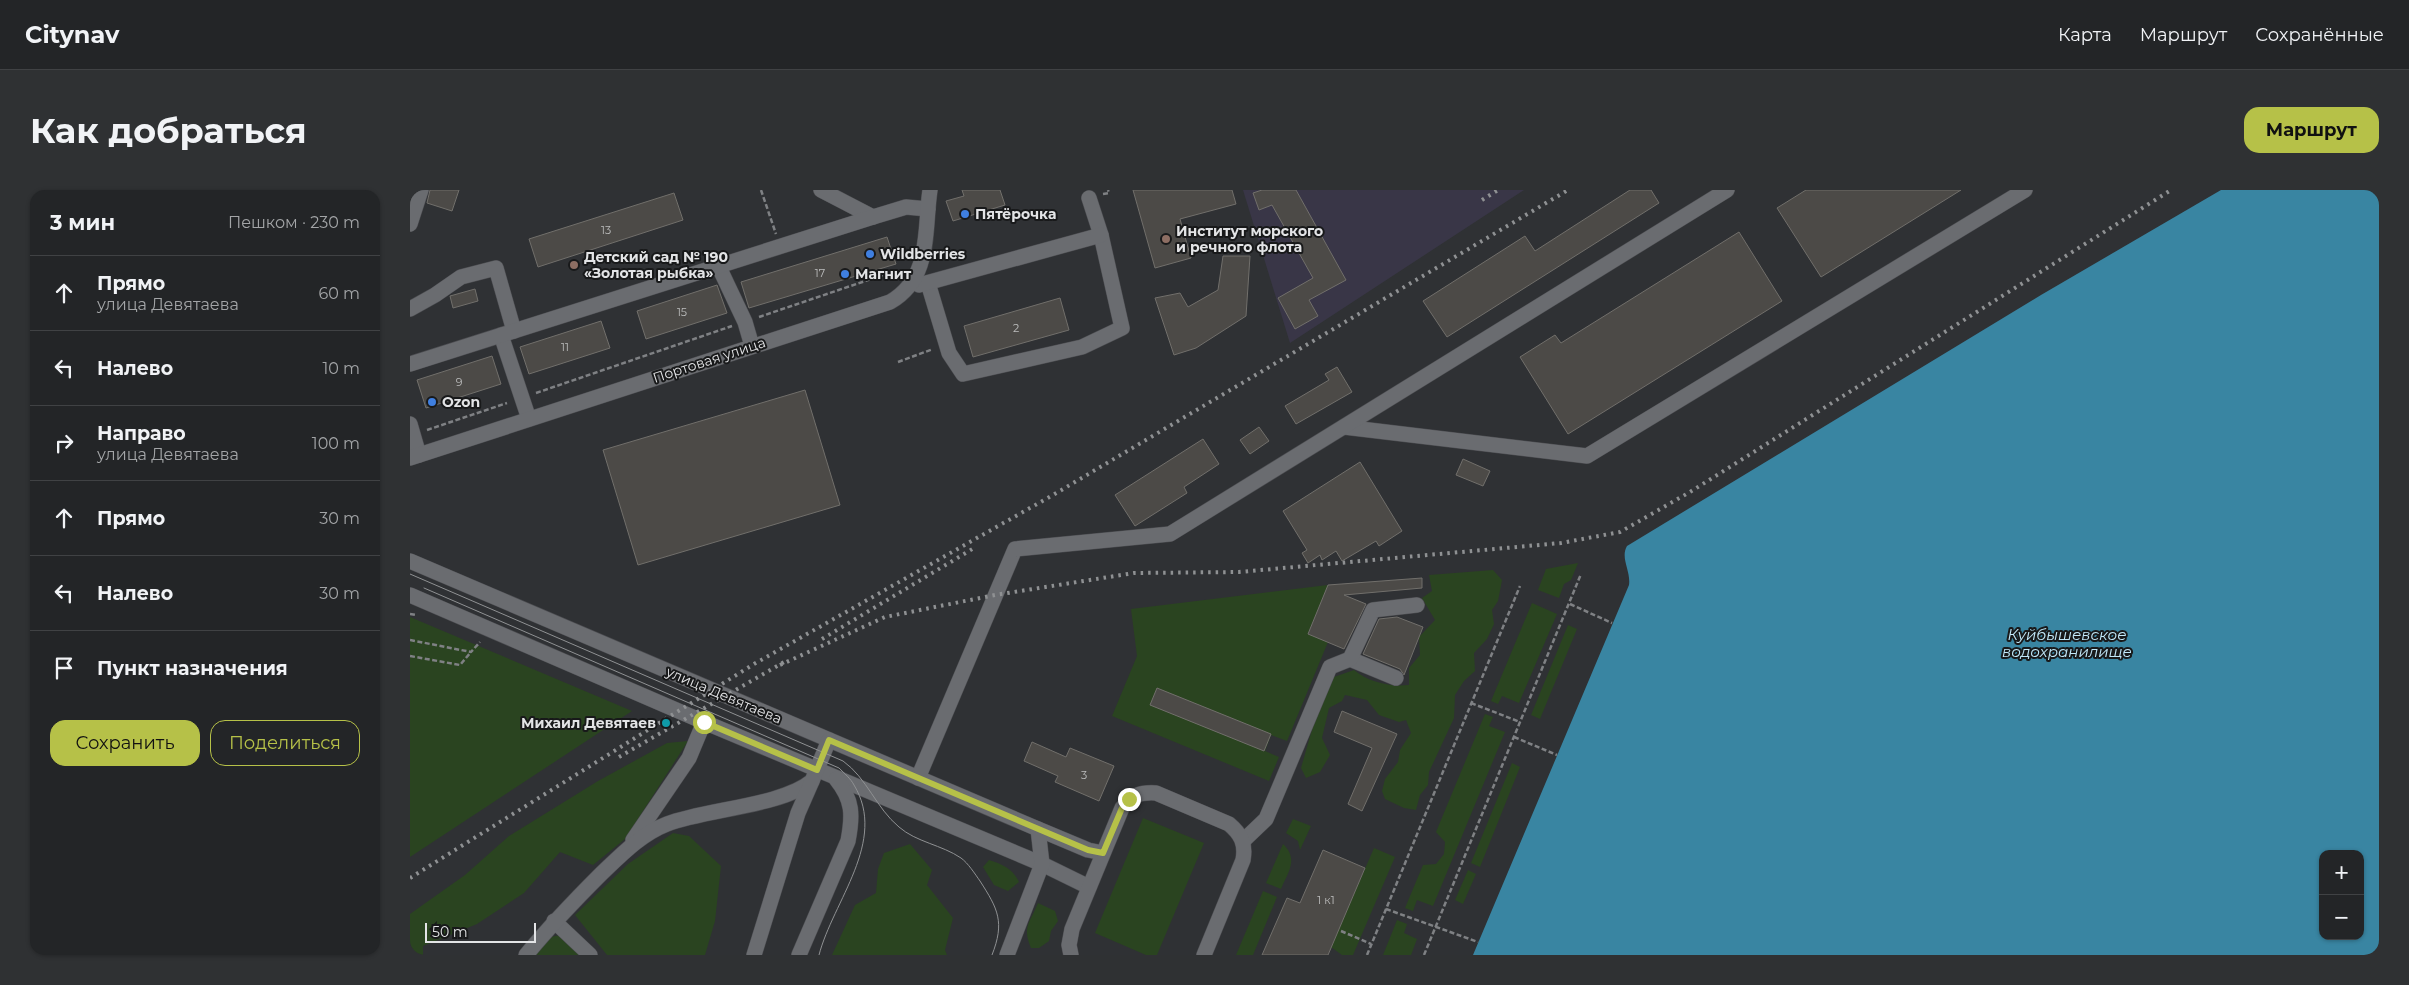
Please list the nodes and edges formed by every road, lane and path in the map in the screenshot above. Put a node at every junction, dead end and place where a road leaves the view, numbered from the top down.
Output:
1 (420, 190) edge
2 (761, 190) edge
3 (822, 190) edge
4 (1726, 190) edge
5 (2025, 190) edge
6 (929, 196) edge
7 (1089, 198) dead end
8 (873, 217) junction
9 (410, 224) edge
10 (1101, 235) junction
11 (780, 247) junction
12 (718, 265) junction
13 (883, 275) dead end
14 (928, 283) junction
15 (910, 287) junction
16 (410, 309) edge
17 (745, 322) junction
18 (508, 333) junction
19 (946, 344) junction
20 (752, 346) junction
21 (898, 362) dead end
22 (410, 364) edge
23 (522, 398) junction
24 (529, 420) junction
25 (1344, 427) junction
26 (411, 430) edge
27 (414, 457) edge
28 (410, 561) edge
29 (1581, 574) dead end
30 (1520, 586) dead end
31 (410, 595) edge
32 (1570, 604) junction
33 (1417, 606) dead end
34 (1612, 623) dead end
35 (483, 639) dead end
36 (410, 640) edge
37 (471, 652) junction
38 (410, 656) edge
39 (1350, 659) junction
40 (1396, 678) dead end
41 (1471, 703) junction
42 (704, 722) junction
43 (1520, 722) junction
44 (1514, 737) junction
45 (829, 740) junction
46 (1556, 755) dead end
47 (814, 775) junction
48 (835, 778) junction
49 (918, 778) junction
50 (1038, 829) junction
51 (1242, 841) junction
52 (628, 848) junction
53 (1103, 853) junction
54 (1042, 864) junction
55 (1089, 887) junction
56 (1386, 909) junction
57 (554, 921) junction
58 (1437, 926) junction
59 (1341, 931) dead end
60 (1478, 942) dead end
61 (1371, 944) junction
62 (526, 955) edge
63 (590, 955) edge
64 (754, 955) edge
65 (799, 955) edge
66 (1007, 955) edge
67 (1071, 955) edge
68 (1204, 955) edge
69 (1367, 955) edge
70 (1424, 955) edge

1 - 9 street
2 - 11 path
3 - 8 street
4 - 25 street
5 - 25 street
6 - 8 street
6 - 15 street
7 - 10 street
8 - 11 street
10 - 14 street
10 - 19 street
11 - 12 street
12 - 17 street
12 - 18 street
13 - 17 path
14 - 15 street
14 - 19 street
15 - 20 street, Портовая улица
16 - 18 street
17 - 20 street
17 - 23 path
18 - 22 street
18 - 23 street
19 - 21 path
20 - 24 street, Портовая улица
23 - 24 street
23 - 26 path
24 - 27 street, Портовая улица
25 - 49 street
26 - 27 street
28 - 45 street, улица Девятаева
29 - 32 path
30 - 41 path
31 - 42 street
32 - 34 path
32 - 43 path
33 - 39 street
35 - 37 path
36 - 37 path
37 - 38 path
39 - 40 street
39 - 51 street
41 - 43 path
41 - 56 path
42 - 47 street
42 - 52 street
43 - 44 path
44 - 46 path
44 - 58 path
45 - 47 street
45 - 49 street, улица Девятаева
47 - 48 street
47 - 52 street
47 - 64 street
48 - 54 street
48 - 65 street
49 - 50 street, улица Девятаева
50 - 53 street, улица Девятаева
50 - 54 street
51 - 53 street
51 - 68 street
52 - 57 street
53 - 55 street
54 - 55 street
54 - 66 street
55 - 67 street
56 - 58 path
56 - 61 path
57 - 62 street
57 - 63 street
58 - 60 path
58 - 70 path
59 - 61 path
61 - 69 path

